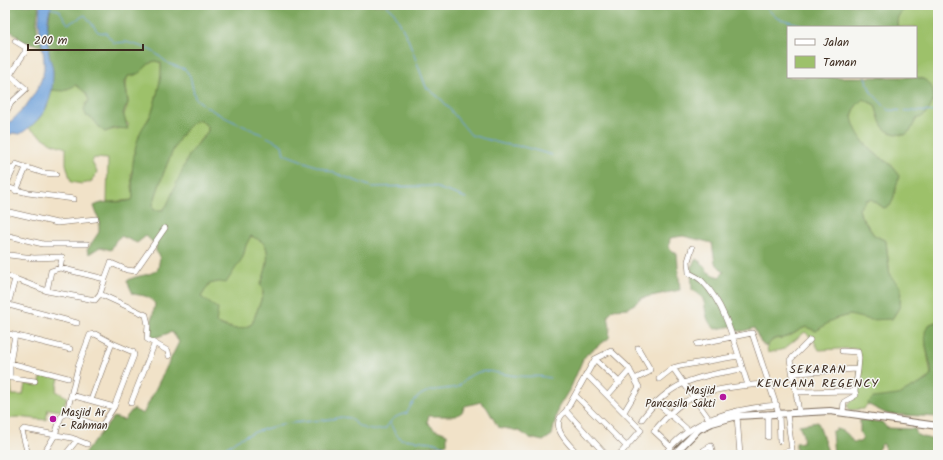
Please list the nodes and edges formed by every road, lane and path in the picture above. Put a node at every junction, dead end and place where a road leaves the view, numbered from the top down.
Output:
1 (15, 41) dead end
2 (5, 67) edge
3 (11, 74) junction
4 (5, 82) edge
5 (5, 114) edge
6 (5, 165) edge
7 (26, 168) junction
8 (13, 170) junction
9 (56, 174) dead end
10 (7, 178) edge
11 (5, 187) edge
12 (16, 191) junction
13 (74, 199) dead end
14 (5, 211) edge
15 (96, 219) dead end
16 (165, 228) dead end
17 (5, 235) edge
18 (87, 244) dead end
19 (692, 248) dead end
20 (9, 255) dead end
21 (60, 268) junction
22 (5, 275) edge
23 (15, 279) junction
24 (105, 279) junction
25 (47, 291) junction
26 (100, 294) junction
27 (6, 304) edge
28 (77, 323) dead end
29 (5, 333) edge
30 (15, 335) junction
31 (731, 336) junction
32 (810, 340) dead end
33 (112, 343) junction
34 (697, 344) dead end
35 (154, 345) junction
36 (638, 348) dead end
37 (70, 349) dead end
38 (842, 351) dead end
39 (5, 352) edge
40 (11, 355) junction
41 (169, 356) dead end
42 (738, 356) junction
43 (596, 359) junction
44 (10, 363) junction
45 (673, 368) junction
46 (742, 369) junction
47 (630, 370) junction
48 (858, 370) junction
49 (586, 374) junction
50 (792, 376) junction
51 (7, 378) edge
52 (68, 378) dead end
53 (635, 379) junction
54 (659, 379) dead end
55 (35, 381) dead end
56 (620, 383) junction
57 (683, 383) junction
58 (770, 384) junction
59 (748, 385) junction
60 (855, 391) junction
61 (796, 392) junction
62 (71, 395) junction
63 (575, 395) junction
64 (608, 396) junction
65 (693, 397) junction
66 (91, 400) junction
67 (656, 402) junction
68 (131, 403) dead end
69 (777, 406) junction
70 (114, 407) junction
71 (742, 408) junction
72 (566, 411) junction
73 (67, 412) junction
74 (624, 412) junction
75 (843, 412) junction
76 (799, 413) junction
77 (670, 414) junction
78 (768, 414) junction
79 (779, 414) junction
80 (787, 414) junction
81 (740, 416) junction
82 (709, 419) junction
83 (642, 420) dead end
84 (938, 426) edge
85 (698, 427) junction
86 (689, 431) junction
87 (55, 435) junction
88 (768, 437) dead end
89 (77, 440) junction
90 (780, 441) dead end
91 (87, 444) dead end
92 (670, 446) junction
93 (627, 447) junction
94 (938, 449) edge
95 (28, 454) edge
96 (675, 454) edge
97 (779, 454) dead end
98 (34, 455) edge
99 (43, 455) edge
100 (65, 455) edge
101 (579, 455) edge
102 (606, 455) edge
103 (619, 455) edge
104 (664, 455) edge
105 (707, 455) edge
106 (713, 455) edge
107 (740, 455) edge
108 (937, 455) edge

1 - 3 street
2 - 3 street
3 - 4 street
3 - 5 street
6 - 8 street
7 - 8 street
7 - 9 street
7 - 12 street
8 - 10 street
10 - 11 street
11 - 12 street
12 - 13 street
14 - 15 street
16 - 24 street
17 - 18 street
19 - 31 street
20 - 21 street
21 - 24 street
21 - 25 street
22 - 23 street
23 - 25 street
23 - 27 street
24 - 26 street
25 - 26 street
26 - 35 street
27 - 28 street
29 - 30 street
30 - 37 street
30 - 40 street
31 - 34 street
31 - 42 street
31 - 58 street
32 - 50 street
33 - 62 street
33 - 66 street
33 - 70 street
35 - 41 street
35 - 68 street
36 - 53 street
38 - 48 street
39 - 40 street
40 - 44 street
42 - 45 street
42 - 46 street
43 - 47 street
43 - 49 street
43 - 56 street
44 - 51 street
44 - 52 street
45 - 54 street
45 - 57 street
46 - 57 street
46 - 59 street
47 - 53 street
47 - 56 street
48 - 50 street
48 - 60 street
49 - 63 street
49 - 64 street
50 - 61 street
51 - 55 street
53 - 74 street
56 - 64 street
57 - 65 street
57 - 67 street
58 - 59 street
58 - 69 street
59 - 65 street
60 - 61 street
60 - 75 street
61 - 76 street
62 - 66 street
62 - 73 street
63 - 72 street
63 - 93 street
64 - 74 street
65 - 77 street
65 - 82 street
66 - 70 street
67 - 77 street
67 - 83 street
69 - 71 street
69 - 79 street
70 - 73 street
71 - 81 street
71 - 82 street
72 - 101 street
72 - 102 street
73 - 87 street
74 - 93 street
75 - 76 main road
75 - 84 main road
76 - 80 main road
77 - 86 street
77 - 92 street
78 - 79 main road
78 - 81 main road
78 - 88 street
79 - 80 main road
79 - 90 street
80 - 97 street
81 - 85 main road
81 - 107 street
82 - 85 street
85 - 86 street
85 - 96 main road
86 - 92 street
87 - 89 street
87 - 95 street
87 - 99 street
89 - 91 street
89 - 100 street
92 - 104 street
93 - 103 street
94 - 108 street
95 - 98 street
105 - 106 street

